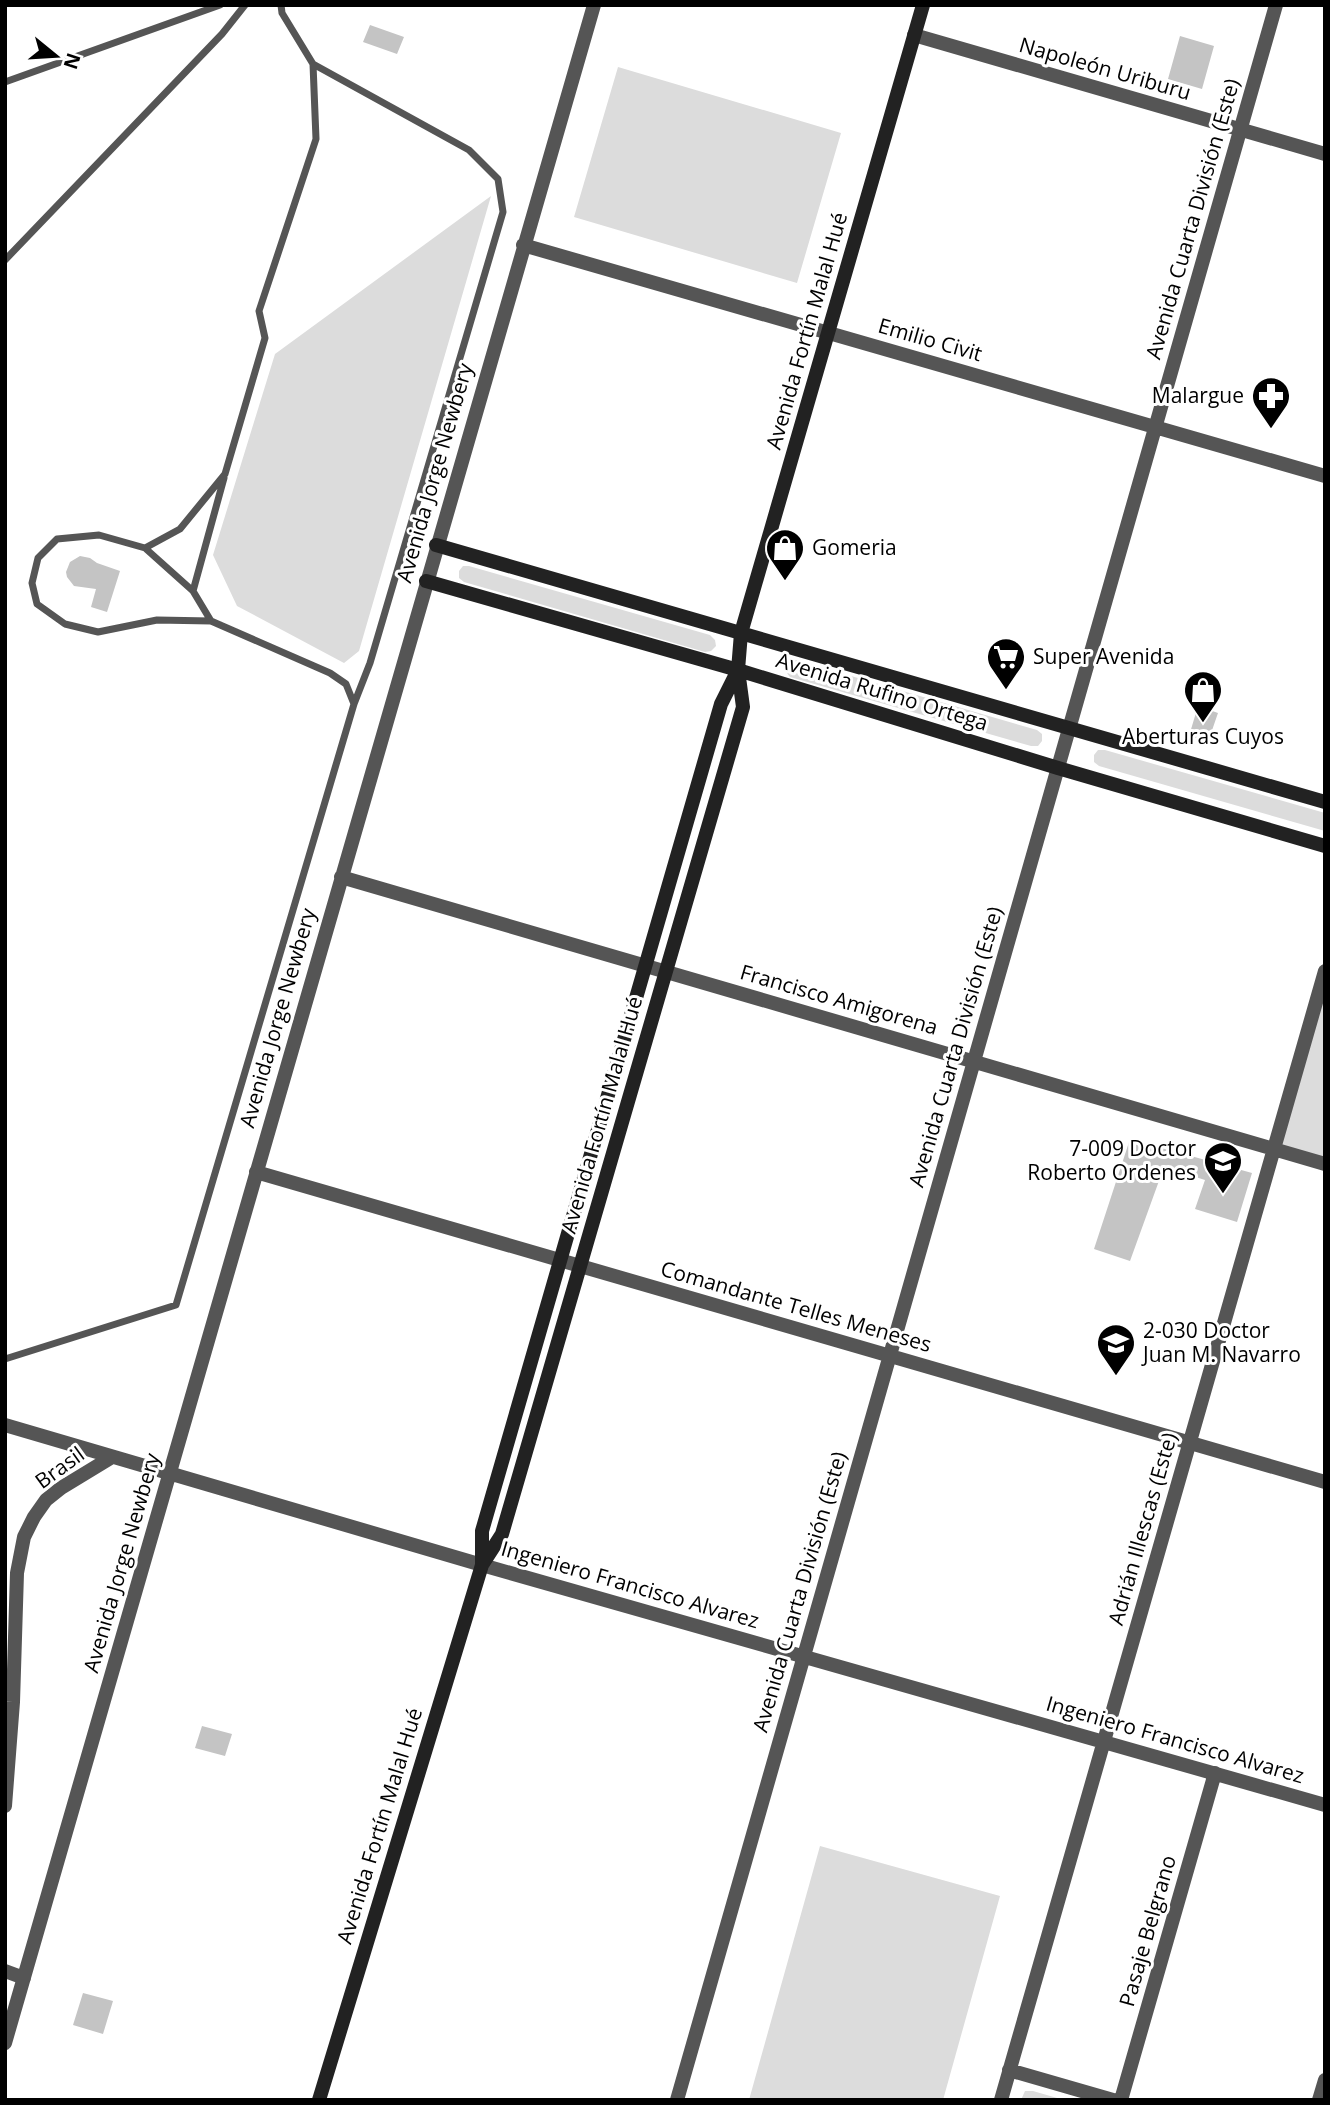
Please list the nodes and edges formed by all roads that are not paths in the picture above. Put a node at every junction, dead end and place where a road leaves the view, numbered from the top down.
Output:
1 (220, 5) edge
2 (245, 5) edge
3 (281, 5) edge
4 (594, 5) edge
5 (923, 5) edge
6 (1276, 5) edge
7 (914, 35) junction
8 (313, 64) junction
9 (5, 82) edge
10 (1240, 130) junction
11 (1325, 155) edge
12 (523, 245) junction
13 (5, 260) edge
14 (828, 333) junction
15 (1155, 427) junction
16 (225, 474) junction
17 (1325, 476) edge
18 (436, 545) junction
19 (145, 548) junction
20 (426, 581) junction
21 (193, 591) junction
22 (211, 621) junction
23 (741, 633) junction
24 (738, 670) junction
25 (354, 704) junction
26 (1069, 728) junction
27 (1058, 768) junction
28 (1325, 802) edge
29 (1325, 846) edge
30 (341, 877) junction
31 (645, 966) junction
32 (1325, 971) edge
33 (666, 972) junction
34 (974, 1062) junction
35 (1274, 1149) junction
36 (1325, 1164) edge
37 (256, 1172) junction
38 (560, 1260) junction
39 (580, 1266) junction
40 (890, 1356) junction
41 (5, 1359) edge
42 (5, 1425) edge
43 (1189, 1443) junction
44 (112, 1457) junction
45 (169, 1473) junction
46 (1325, 1482) edge
47 (482, 1565) junction
48 (804, 1655) junction
49 (1104, 1741) junction
50 (1215, 1773) junction
51 (1325, 1805) edge
52 (5, 1806) edge
53 (5, 1971) edge
54 (24, 1978) junction
55 (5, 2043) edge
56 (1009, 2070) junction
57 (1325, 2080) edge
58 (319, 2100) edge
59 (677, 2100) edge
60 (1000, 2100) edge
61 (1112, 2100) edge
62 (1121, 2100) edge
63 (1319, 2100) edge

1 - 9 lane
2 - 13 lane
3 - 8 lane
4 - 12 street, Avenida Jorge Newbery
5 - 7 street, Avenida Fortín Malal Hué
6 - 10 street, Avenida Cuarta División (Este)
7 - 10 street, Napoleón Uriburu
7 - 14 street, Avenida Fortín Malal Hué
8 - 16 lane
8 - 25 lane
10 - 11 street, Napoleón Uriburu
10 - 15 street, Avenida Cuarta División (Este)
12 - 14 street, Emilio Civit
12 - 18 street, Avenida Jorge Newbery
14 - 15 street, Emilio Civit
14 - 23 street, Avenida Fortín Malal Hué
15 - 17 street, Emilio Civit
15 - 26 street, Avenida Cuarta División (Este)
16 - 19 lane
16 - 21 lane
18 - 20 street, Avenida Jorge Newbery
18 - 23 street, Avenida Rufino Ortega
19 - 21 lane
19 - 22 lane
20 - 24 street, Avenida Rufino Ortega
20 - 30 street, Avenida Jorge Newbery
21 - 22 lane
22 - 25 lane
23 - 24 street, Avenida Fortín Malal Hué
23 - 26 street, Avenida Rufino Ortega
24 - 27 street, Avenida Rufino Ortega
24 - 31 street, Avenida Fortín Malal Hué
24 - 33 street, Avenida Fortín Malal Hué
25 - 41 lane
26 - 27 street, Avenida Cuarta División (Este)
26 - 28 street, Avenida Rufino Ortega
27 - 29 street, Avenida Rufino Ortega
27 - 34 street, Avenida Cuarta División (Este)
30 - 31 street, Francisco Amigorena
30 - 37 street, Avenida Jorge Newbery
31 - 33 street, Francisco Amigorena
31 - 38 street, Avenida Fortín Malal Hué
32 - 35 street, Adrián Illescas (Este)
33 - 34 street, Francisco Amigorena
33 - 39 street, Avenida Fortín Malal Hué
34 - 35 street, Francisco Amigorena
34 - 40 street, Avenida Cuarta División (Este)
35 - 36 street, Francisco Amigorena
35 - 43 street, Adrián Illescas (Este)
37 - 38 street, Comandante Telles Meneses
37 - 45 street, Avenida Jorge Newbery
38 - 39 street, Comandante Telles Meneses
38 - 47 street, Avenida Fortín Malal Hué
39 - 40 street, Comandante Telles Meneses
39 - 47 street, Avenida Fortín Malal Hué
40 - 43 street, Comandante Telles Meneses
40 - 48 street, Avenida Cuarta División (Este)
42 - 44 street, Ingeniero Francisco Alvarez
43 - 46 street, Comandante Telles Meneses
43 - 49 street, Adrián Illescas (Este)
44 - 45 street, Ingeniero Francisco Alvarez
44 - 52 street, Brasil
45 - 47 street, Ingeniero Francisco Alvarez
45 - 54 street, Avenida Jorge Newbery
47 - 48 street, Ingeniero Francisco Alvarez
47 - 58 street, Avenida Fortín Malal Hué
48 - 49 street, Ingeniero Francisco Alvarez
48 - 59 street, Avenida Cuarta División (Este)
49 - 50 street, Ingeniero Francisco Alvarez
49 - 56 street, Adrián Illescas (Este)
50 - 51 street, Ingeniero Francisco Alvarez
50 - 62 street, Pasaje Belgrano
53 - 54 street
54 - 55 street, Avenida Jorge Newbery
56 - 60 street, Adrián Illescas (Este)
56 - 61 street
57 - 63 street

